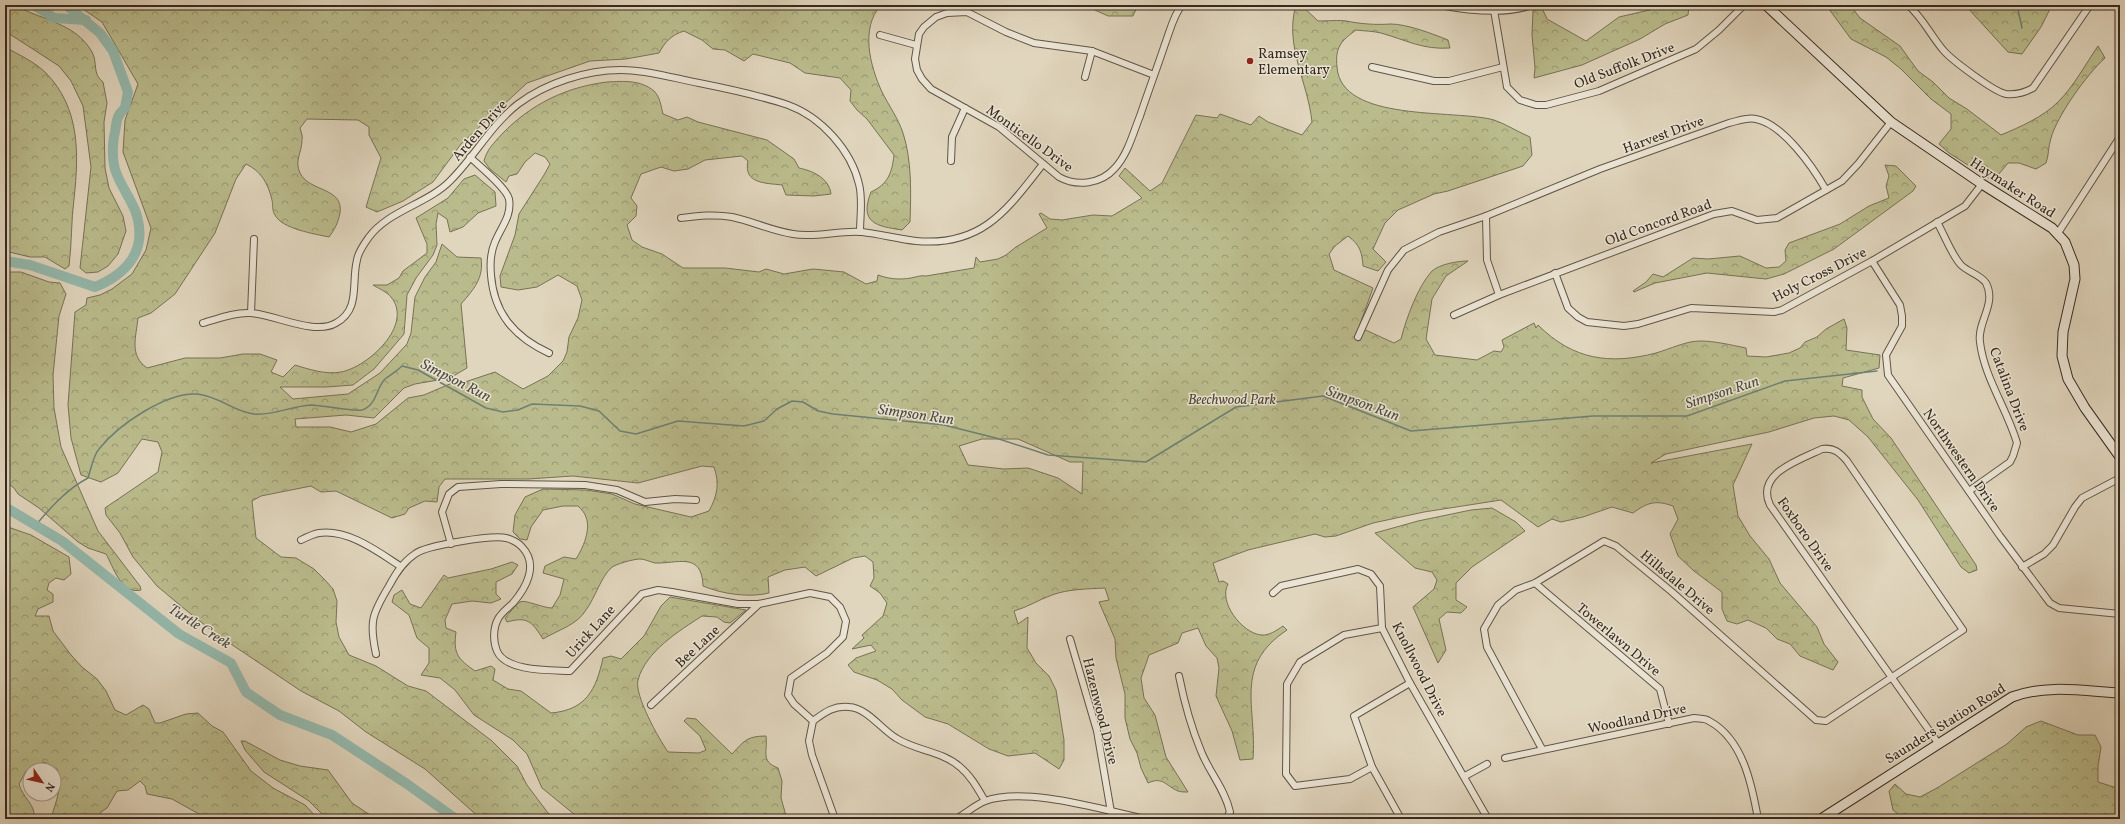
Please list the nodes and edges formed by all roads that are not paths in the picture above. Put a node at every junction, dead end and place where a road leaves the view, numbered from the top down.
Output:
1 (1182, 5) edge
2 (1439, 5) edge
3 (1532, 5) edge
4 (1744, 5) edge
5 (1766, 5) edge
6 (1908, 5) edge
7 (2090, 5) edge
8 (1494, 10) junction
9 (880, 35) dead end
10 (916, 46) junction
11 (1092, 51) junction
12 (1372, 67) dead end
13 (1503, 68) junction
14 (1154, 75) junction
15 (1086, 77) dead end
16 (965, 108) junction
17 (1890, 122) junction
18 (2120, 137) edge
19 (470, 157) junction
20 (951, 161) dead end
21 (1043, 164) junction
22 (1982, 184) junction
23 (1826, 190) junction
24 (1486, 216) junction
25 (680, 218) dead end
26 (1937, 222) junction
27 (860, 232) junction
28 (2058, 233) junction
29 (254, 239) dead end
30 (1872, 261) junction
31 (1555, 273) junction
32 (1499, 295) junction
33 (251, 313) junction
34 (1454, 315) dead end
35 (203, 323) dead end
36 (1358, 337) dead end
37 (549, 353) dead end
38 (2120, 457) edge
39 (2120, 478) edge
40 (1969, 491) junction
41 (696, 500) dead end
42 (301, 540) dead end
43 (451, 544) junction
44 (400, 566) junction
45 (2022, 567) junction
46 (1535, 583) junction
47 (1273, 593) dead end
48 (760, 604) junction
49 (2120, 614) edge
50 (1382, 628) junction
51 (1963, 630) joint
52 (1070, 640) dead end
53 (376, 654) dead end
54 (1179, 676) dead end
55 (1892, 677) junction
56 (1410, 683) junction
57 (2120, 693) edge
58 (651, 705) dead end
59 (813, 721) junction
60 (1669, 724) junction
61 (1938, 742) junction
62 (1542, 749) junction
63 (1505, 758) dead end
64 (1487, 764) dead end
65 (1372, 767) junction
66 (1465, 776) junction
67 (985, 801) junction
68 (1111, 812) junction
69 (835, 819) edge
70 (956, 819) edge
71 (1146, 819) edge
72 (1226, 819) edge
73 (1401, 819) edge
74 (1488, 819) edge
75 (1758, 819) edge
76 (1821, 819) edge

1 - 14 street, Monticello Drive
2 - 8 street
3 - 8 street
4 - 13 street, Old Suffolk Drive
5 - 17 main road, Haymaker Road
6 - 7 street
8 - 13 street, Old Suffolk Drive
9 - 10 street
10 - 11 street, Monticello Drive
10 - 16 street, Monticello Drive
11 - 14 street, Monticello Drive
11 - 15 street
12 - 13 street
14 - 21 street, Monticello Drive
16 - 20 street
16 - 21 street, Monticello Drive
17 - 22 main road, Haymaker Road
17 - 23 street, Old Concord Road
18 - 28 street
19 - 27 street, Arden Drive
19 - 33 street, Arden Drive
19 - 37 street
21 - 27 street
22 - 26 street, Holy Cross Drive
22 - 28 main road, Haymaker Road
23 - 24 street, Harvest Drive
23 - 31 street, Old Concord Road
24 - 32 street
24 - 36 street, Harvest Drive
25 - 27 street
26 - 30 street, Holy Cross Drive
26 - 40 street, Catalina Drive
28 - 38 main road, Haymaker Road
29 - 33 street
30 - 31 street, Holy Cross Drive
30 - 40 street, Northwestern Drive
31 - 32 street, Old Concord Road
32 - 34 street, Old Concord Road
33 - 35 street, Arden Drive
39 - 45 street
40 - 45 street, Northwestern Drive
41 - 43 street
42 - 44 street
43 - 44 street, Urick Lane
43 - 48 street, Urick Lane
44 - 53 street, Urick Lane
45 - 49 street, Northwestern Drive
46 - 55 street, Hillsdale Drive
46 - 60 street, Towerlawn Drive
46 - 62 street, Hillsdale Drive
47 - 50 street, Knollwood Drive
48 - 58 street, Bee Lane
48 - 59 street, Urick Lane
50 - 56 street, Knollwood Drive
50 - 65 street
51 - 55 street, Hillsdale Drive
51 - 55 street, Foxboro Drive
52 - 68 street, Hazenwood Drive
54 - 72 street
55 - 61 street, Foxboro Drive
56 - 65 street
56 - 66 street, Knollwood Drive
57 - 61 main road, Saunders Station Road
59 - 67 street
59 - 69 street
60 - 62 street, Woodland Drive
60 - 75 street, Woodland Drive
61 - 76 main road, Saunders Station Road
62 - 63 street, Woodland Drive
64 - 66 street
65 - 73 street
66 - 74 street, Knollwood Drive
67 - 68 street
67 - 70 street
68 - 71 street

